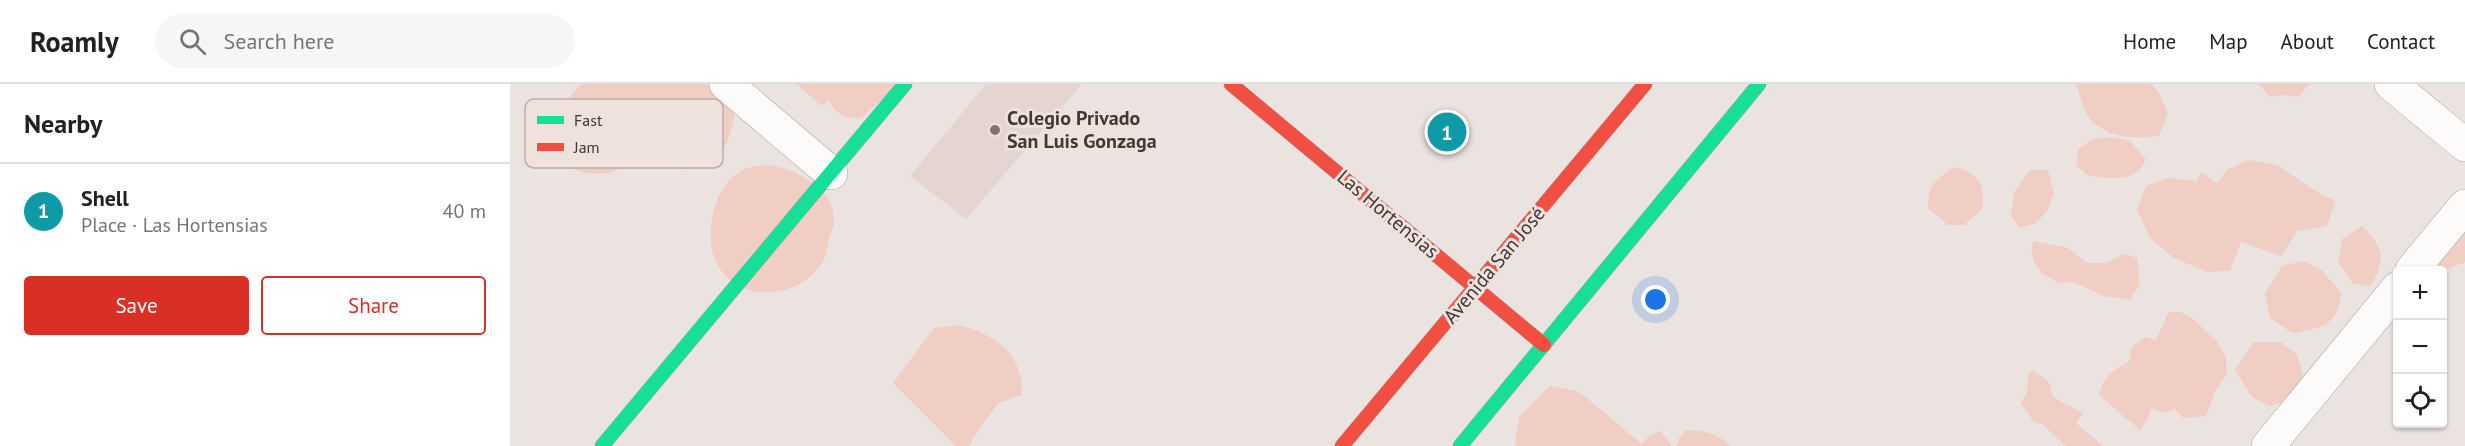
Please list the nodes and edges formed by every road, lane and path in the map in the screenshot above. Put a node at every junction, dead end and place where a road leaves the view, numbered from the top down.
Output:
1 (726, 84) edge
2 (905, 84) edge
3 (1232, 84) edge
4 (1645, 84) edge
5 (1759, 84) edge
6 (2391, 84) edge
7 (2465, 145) edge
8 (831, 173) junction
9 (2465, 206) edge
10 (2415, 266) edge
11 (1476, 288) junction
12 (2393, 293) edge
13 (1544, 345) junction
14 (602, 446) edge
15 (1342, 446) edge
16 (1460, 446) edge
17 (2268, 446) edge

1 - 8 street
2 - 8 street
3 - 11 street, Las Hortensias
4 - 11 street, Avenida San José
5 - 13 street
6 - 7 street
8 - 14 street
9 - 10 street
11 - 13 street, Las Hortensias
11 - 15 street, Avenida San José
12 - 17 street
13 - 16 street

